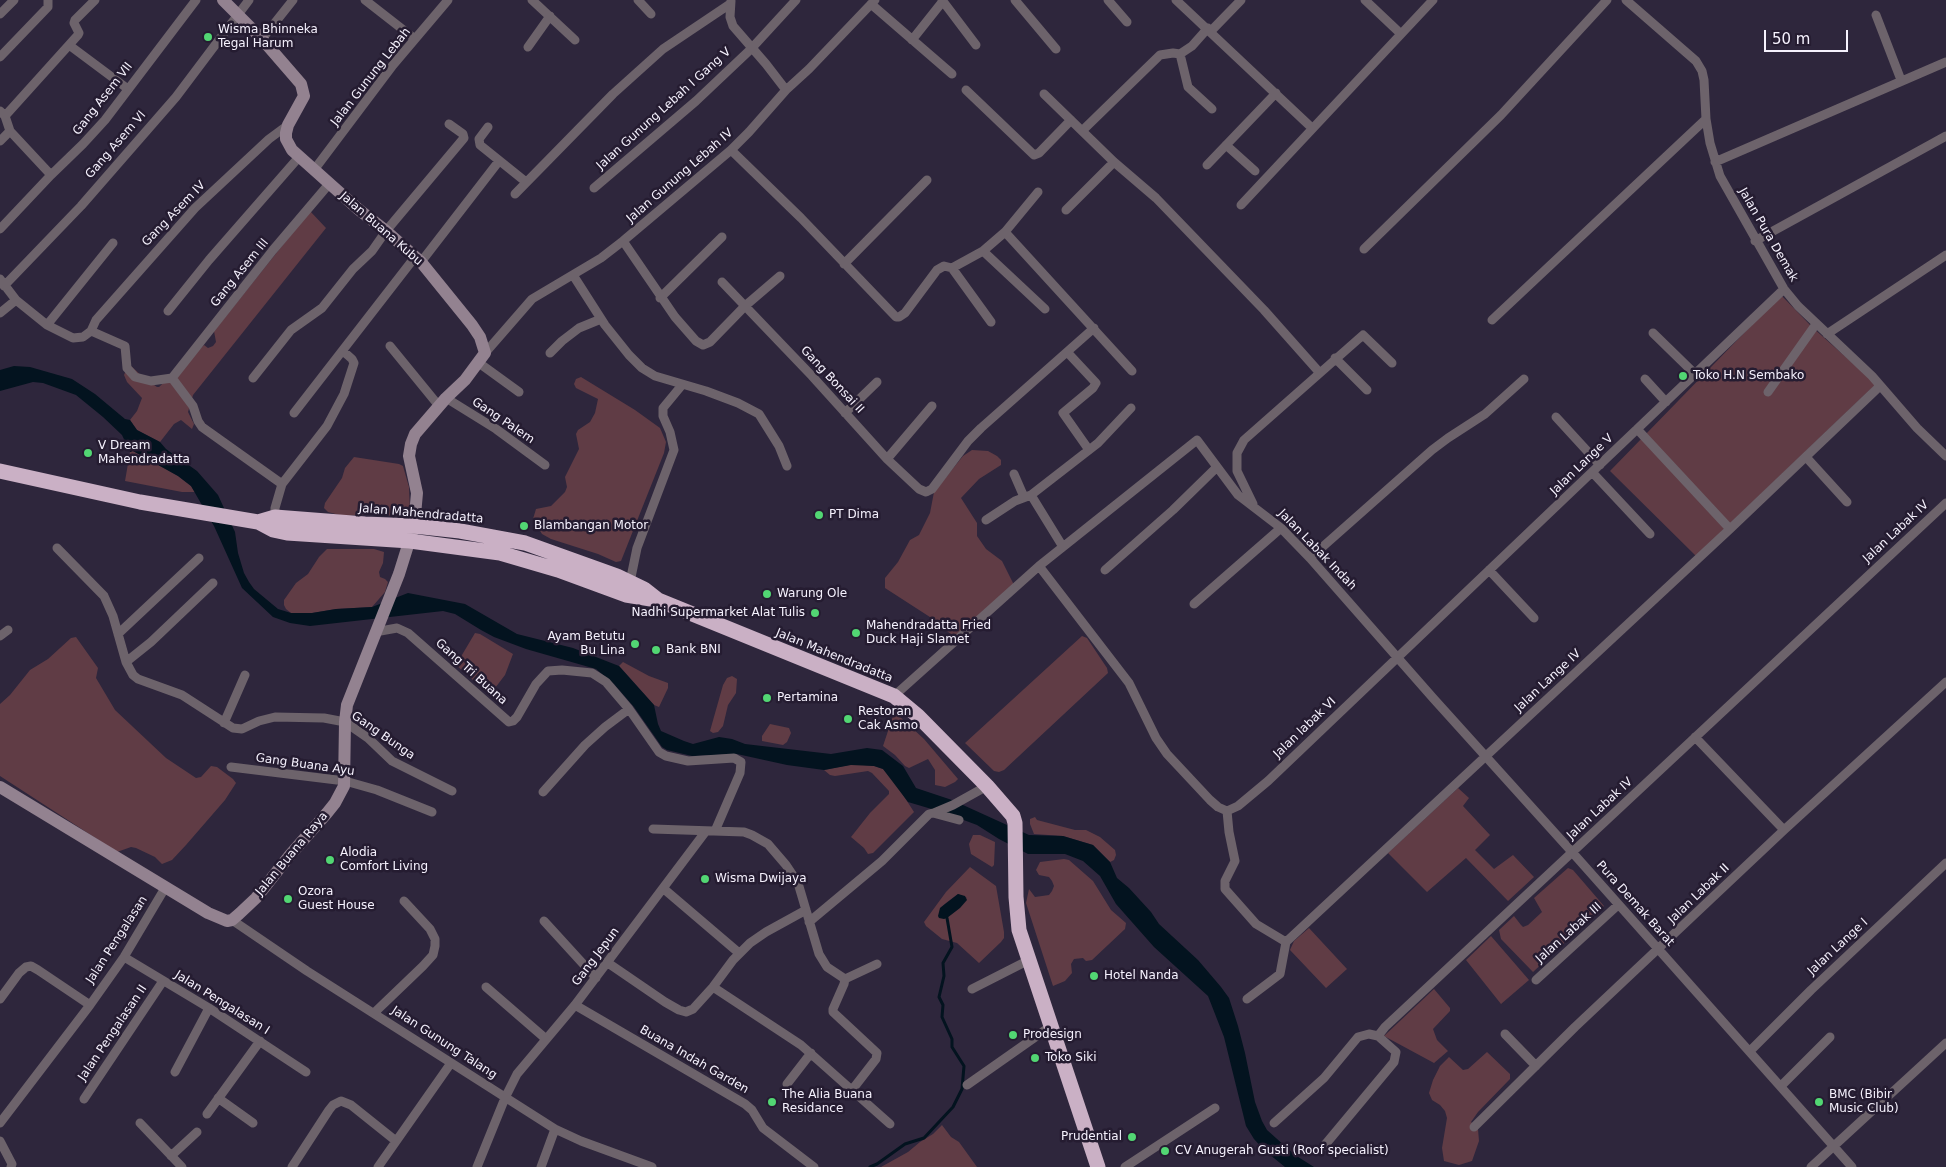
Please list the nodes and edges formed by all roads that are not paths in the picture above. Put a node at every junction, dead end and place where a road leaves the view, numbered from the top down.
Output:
1 (14, 0) edge
2 (48, 0) edge
3 (95, 0) edge
4 (196, 0) edge
5 (223, 0) edge
6 (249, 0) edge
7 (293, 0) edge
8 (365, 0) edge
9 (448, 0) edge
10 (532, 0) edge
11 (638, 0) edge
12 (796, 0) edge
13 (1015, 0) edge
14 (1108, 0) edge
15 (1176, 0) edge
16 (1241, 0) edge
17 (1365, 0) edge
18 (1433, 0) edge
19 (1608, 0) edge
20 (1626, 0) edge
21 (942, 1) edge
22 (730, 2) edge
23 (873, 2) edge
24 (0, 14) edge
25 (238, 14) junction
26 (650, 14) dead end
27 (1876, 14) dead end
28 (550, 16) junction
29 (1127, 22) dead end
30 (1209, 29) junction
31 (1401, 34) junction
32 (415, 39) junction
33 (262, 40) junction
34 (575, 40) dead end
35 (912, 40) junction
36 (70, 44) junction
37 (976, 45) dead end
38 (528, 47) dead end
39 (752, 49) junction
40 (1056, 49) dead end
41 (1180, 54) junction
42 (0, 57) edge
43 (1946, 62) edge
44 (952, 74) dead end
45 (1901, 80) junction
46 (128, 90) junction
47 (786, 90) junction
48 (966, 90) dead end
49 (1276, 93) junction
50 (1044, 94) dead end
51 (1212, 109) dead end
52 (2, 114) edge
53 (1706, 119) junction
54 (1071, 120) junction
55 (449, 124) dead end
56 (288, 126) junction
57 (488, 127) dead end
58 (1312, 128) junction
59 (1083, 130) junction
60 (10, 131) junction
61 (1946, 136) edge
62 (0, 141) edge
63 (1226, 145) junction
64 (731, 150) junction
65 (299, 157) junction
66 (499, 161) junction
67 (1114, 162) junction
68 (1715, 162) junction
69 (1207, 165) dead end
70 (314, 170) junction
71 (1255, 172) dead end
72 (51, 176) junction
73 (927, 180) dead end
74 (526, 182) junction
75 (329, 184) junction
76 (594, 188) dead end
77 (1038, 192) dead end
78 (515, 194) dead end
79 (1241, 205) dead end
80 (1066, 210) dead end
81 (0, 229) edge
82 (386, 232) junction
83 (1004, 232) junction
84 (722, 237) dead end
85 (623, 241) junction
86 (1755, 241) junction
87 (113, 243) dead end
88 (1364, 250) dead end
89 (983, 251) junction
90 (1946, 256) edge
91 (418, 260) junction
92 (844, 264) junction
93 (952, 268) junction
94 (572, 275) junction
95 (780, 276) dead end
96 (722, 282) dead end
97 (2, 283) edge
98 (1784, 289) junction
99 (660, 298) junction
100 (16, 300) junction
101 (746, 306) junction
102 (1045, 310) dead end
103 (168, 311) dead end
104 (0, 313) edge
105 (601, 319) junction
106 (1492, 320) dead end
107 (991, 322) dead end
108 (1816, 324) junction
109 (47, 325) junction
110 (1094, 328) junction
111 (90, 331) junction
112 (1652, 333) dead end
113 (1827, 334) junction
114 (390, 346) dead end
115 (343, 351) junction
116 (1068, 352) junction
117 (550, 353) dead end
118 (482, 358) junction
119 (1335, 358) junction
120 (1392, 363) dead end
121 (1132, 370) dead end
122 (1319, 372) junction
123 (1695, 374) junction
124 (172, 378) junction
125 (253, 378) dead end
126 (1524, 379) dead end
127 (1645, 379) dead end
128 (877, 382) dead end
129 (682, 385) junction
130 (1880, 386) junction
131 (1367, 390) dead end
132 (518, 392) dead end
133 (1768, 392) dead end
134 (442, 402) junction
135 (1666, 402) junction
136 (932, 406) dead end
137 (1132, 408) dead end
138 (294, 413) dead end
139 (845, 413) junction
140 (1556, 417) dead end
141 (1637, 429) junction
142 (1089, 450) junction
143 (1946, 456) edge
144 (1806, 457) junction
145 (887, 459) junction
146 (545, 465) dead end
147 (1600, 465) junction
148 (787, 466) dead end
149 (1217, 467) junction
150 (0, 471) edge
151 (1592, 472) junction
152 (1014, 474) dead end
153 (282, 484) junction
154 (1028, 496) junction
155 (1847, 502) dead end
156 (1946, 503) edge
157 (1254, 506) junction
158 (275, 517) junction
159 (986, 520) dead end
160 (253, 521) junction
161 (1281, 528) junction
162 (1730, 529) junction
163 (412, 534) junction
164 (1650, 534) dead end
165 (1062, 547) junction
166 (57, 548) dead end
167 (199, 558) dead end
168 (1310, 558) junction
169 (1039, 566) junction
170 (1105, 570) dead end
171 (1489, 570) junction
172 (630, 582) junction
173 (214, 583) dead end
174 (658, 600) junction
175 (1194, 604) dead end
176 (1534, 618) dead end
177 (377, 629) junction
178 (8, 630) dead end
179 (118, 634) junction
180 (0, 636) edge
181 (1397, 658) junction
182 (126, 662) junction
183 (245, 675) dead end
184 (1946, 682) edge
185 (894, 696) junction
186 (629, 709) junction
187 (345, 722) junction
188 (224, 723) junction
189 (1695, 737) junction
190 (1486, 756) junction
191 (230, 767) dead end
192 (345, 781) junction
193 (987, 786) junction
194 (0, 787) edge
195 (452, 791) dead end
196 (543, 792) dead end
197 (1227, 811) junction
198 (432, 812) dead end
199 (936, 812) junction
200 (960, 820) dead end
201 (653, 829) dead end
202 (1784, 830) junction
203 (711, 831) junction
204 (1572, 852) junction
205 (1946, 863) edge
206 (164, 888) junction
207 (664, 889) junction
208 (404, 901) dead end
209 (1618, 904) junction
210 (806, 910) junction
211 (232, 920) junction
212 (544, 921) dead end
213 (810, 922) junction
214 (1286, 942) junction
215 (1659, 950) junction
216 (739, 953) junction
217 (124, 957) junction
218 (1029, 960) junction
219 (608, 964) junction
220 (877, 964) dead end
221 (596, 978) junction
222 (845, 980) junction
223 (1536, 980) dead end
224 (163, 981) junction
225 (486, 987) dead end
226 (713, 988) junction
227 (972, 989) dead end
228 (0, 999) edge
229 (1247, 999) dead end
230 (90, 1005) junction
231 (575, 1005) junction
232 (209, 1008) junction
233 (374, 1013) junction
234 (1051, 1026) junction
235 (1505, 1034) dead end
236 (1378, 1036) junction
237 (1830, 1038) dead end
238 (546, 1039) junction
239 (260, 1041) junction
240 (1946, 1043) edge
241 (1750, 1051) junction
242 (811, 1053) junction
243 (451, 1063) junction
244 (1536, 1066) junction
245 (175, 1072) dead end
246 (306, 1072) dead end
247 (787, 1084) dead end
248 (968, 1084) dead end
249 (1780, 1086) junction
250 (852, 1090) junction
251 (218, 1098) junction
252 (505, 1098) junction
253 (84, 1099) dead end
254 (1215, 1108) dead end
255 (207, 1114) dead end
256 (1274, 1122) dead end
257 (0, 1123) edge
258 (140, 1123) dead end
259 (253, 1124) dead end
260 (890, 1124) dead end
261 (1474, 1127) dead end
262 (555, 1129) junction
263 (197, 1132) dead end
264 (0, 1141) edge
265 (396, 1141) junction
266 (1324, 1146) dead end
267 (1834, 1146) junction
268 (171, 1156) junction
269 (631, 1163) edge
270 (13, 1166) edge
271 (182, 1167) edge
272 (292, 1167) edge
273 (378, 1167) edge
274 (477, 1167) edge
275 (541, 1167) edge
276 (652, 1167) edge
277 (814, 1167) edge
278 (1098, 1167) edge
279 (1125, 1167) edge
280 (1811, 1167) edge
281 (1852, 1167) edge

1 - 24 street
2 - 42 street
3 - 36 street
4 - 46 street, Gang Asem VII
5 - 25 street
6 - 25 street, Gang Asem VI
7 - 33 street
8 - 32 street
9 - 32 street, Jalan Gunung Lebah
10 - 28 street
11 - 26 street
12 - 39 street, Jalan Gunung Lebah I Gang V
13 - 40 street
14 - 29 street
15 - 30 street
16 - 30 street
17 - 31 street
18 - 31 street
19 - 88 street
20 - 53 street, Jalan Pura Demak
21 - 35 street
21 - 37 street
22 - 39 street
22 - 74 street
23 - 35 street
23 - 47 street, Jalan Gunung Lebah IV
25 - 33 street
25 - 97 street, Gang Asem VI
27 - 45 street
28 - 34 street
28 - 38 street
30 - 41 street
30 - 49 street
31 - 58 street
32 - 70 street, Jalan Gunung Lebah
33 - 56 street
35 - 44 street
36 - 46 street
36 - 52 street
39 - 47 street
39 - 76 street, Jalan Gunung Lebah I Gang V
41 - 51 street
41 - 59 street
43 - 45 street
45 - 68 street
46 - 72 street, Gang Asem VII
47 - 64 street, Jalan Gunung Lebah IV
48 - 54 street
49 - 58 street
49 - 63 street
50 - 54 street
52 - 60 street
53 - 68 street, Jalan Pura Demak
53 - 106 street
54 - 59 street
55 - 82 street
56 - 65 street, Jalan Buana Kubu
56 - 111 street, Gang Asem IV
57 - 66 street
58 - 79 street
59 - 67 street
60 - 62 street
60 - 72 street
61 - 86 street
63 - 69 street
63 - 71 street
64 - 85 street, Jalan Gunung Lebah IV
64 - 92 street
65 - 70 street, Jalan Buana Kubu
65 - 103 street
66 - 74 street
66 - 91 street
67 - 80 street
67 - 122 street
68 - 86 street, Jalan Pura Demak
70 - 75 street, Jalan Buana Kubu
72 - 81 street, Gang Asem VII
73 - 92 street
74 - 78 street
75 - 82 street, Jalan Buana Kubu
75 - 124 street, Gang Asem III
77 - 83 street
82 - 91 street, Jalan Buana Kubu
82 - 125 street
83 - 89 street
83 - 110 street
84 - 99 street
85 - 94 street, Jalan Gunung Lebah IV
85 - 99 street
86 - 98 street, Jalan Pura Demak
87 - 109 street
89 - 93 street
89 - 102 street
90 - 113 street
91 - 115 street
91 - 118 street, Jalan Buana Kubu
92 - 93 street
93 - 107 street
94 - 105 street
94 - 118 street, Jalan Gunung Lebah IV
95 - 101 street
96 - 101 street, Gang Bonsai II
97 - 100 street
98 - 108 street, Jalan Pura Demak
98 - 123 street, Jalan Lange V
99 - 101 street
100 - 104 street
100 - 109 street
101 - 139 street, Gang Bonsai II
105 - 117 street
105 - 129 street
108 - 113 street, Jalan Pura Demak
108 - 133 street
109 - 111 street
110 - 116 street
110 - 121 street
111 - 124 street
112 - 123 street
113 - 130 street, Jalan Pura Demak
114 - 134 street, Gang Palem
115 - 138 street
115 - 153 street
116 - 142 street
116 - 145 street, Gang Bonsai II
118 - 132 street
118 - 134 street
119 - 120 street
119 - 122 street
119 - 131 street
122 - 157 street
123 - 135 street, Jalan Lange V
124 - 153 street
126 - 168 street
127 - 135 street
128 - 139 street
129 - 148 street
129 - 172 street
130 - 143 street, Jalan Pura Demak
130 - 144 street, Jalan Lange IV
134 - 146 street, Gang Palem
134 - 163 street
135 - 141 street, Jalan Lange V
136 - 145 street
137 - 142 street
139 - 145 street, Gang Bonsai II
140 - 147 street
141 - 147 street, Jalan Lange V
141 - 162 street
142 - 154 street
144 - 155 street
144 - 162 street, Jalan Lange IV
147 - 151 street, Jalan Lange V
149 - 157 street, Jalan Labak Indah
149 - 165 street, Jalan Labak Indah
149 - 170 street
150 - 160 highway, Jalan Mahendradatta
151 - 164 street
151 - 171 street, Jalan Lange V
152 - 154 street
153 - 158 street
154 - 159 street
154 - 165 street
156 - 189 street, Jalan Labak IV
157 - 161 street, Jalan Labak Indah
158 - 160 highway, Jalan Mahendradatta
158 - 163 highway, Jalan Mahendradatta
160 - 163 highway, Jalan Mahendradatta
161 - 168 street, Jalan Labak Indah
161 - 175 street
162 - 190 street, Jalan Lange IV
163 - 172 highway, Jalan Mahendradatta
163 - 174 highway, Jalan Mahendradatta
163 - 177 street, Jalan Buana Raya
165 - 169 street
166 - 179 street, Gang Bunga
167 - 179 street
168 - 181 street, Jalan Labak Indah
169 - 185 street
169 - 197 street
171 - 176 street
171 - 181 street, Jalan Lange V
172 - 174 highway, Jalan Mahendradatta
173 - 182 street
174 - 185 highway, Jalan Mahendradatta
177 - 186 street, Gang Tri Buana
177 - 187 street, Jalan Buana Raya
178 - 180 street
179 - 182 street, Gang Bunga
181 - 190 street, Pura Demak Barat
181 - 197 street, Jalan labak VI
182 - 188 street, Gang Bunga
183 - 188 street
184 - 202 street, Jalan Labak II
185 - 193 highway, Jalan Mahendradatta
186 - 196 street
186 - 203 street, Gang Tri Buana
187 - 188 street, Gang Bunga
187 - 192 street, Jalan Buana Raya
187 - 195 street, Gang Bunga
189 - 202 street
189 - 204 street, Jalan Labak IV
190 - 204 street, Pura Demak Barat
190 - 214 street, Jalan Lange IV
191 - 192 street, Gang Buana Ayu
192 - 198 street, Gang Buana Ayu
192 - 211 street, Jalan Buana Raya
193 - 199 street
193 - 218 highway, Jalan Mahendradatta
194 - 206 street
197 - 214 street
199 - 200 street
199 - 213 street
201 - 203 street
202 - 215 street, Jalan Labak II
203 - 207 street, Gang Jepun
203 - 210 street
204 - 209 street, Pura Demak Barat
204 - 236 street, Jalan Labak IV
205 - 241 street, Jalan Lange I
206 - 211 street
206 - 217 street, Jalan Pengalasan
207 - 216 street
207 - 219 street, Gang Jepun
208 - 233 street
209 - 215 street, Pura Demak Barat
209 - 223 street, Jalan Labak III
210 - 213 street
210 - 216 street
211 - 233 street, Jalan Gunung Talang
212 - 221 street
213 - 222 street
214 - 229 street
215 - 241 street, Pura Demak Barat
215 - 244 street, Jalan Labak II
216 - 226 street
217 - 224 street, Jalan Pengalasan I
217 - 230 street, Jalan Pengalasan
218 - 227 street
218 - 234 highway, Jalan Mahendradatta
219 - 221 street, Gang Jepun
219 - 226 street
220 - 222 street
221 - 231 street, Gang Jepun
222 - 250 street
224 - 232 street, Jalan Pengalasan I
224 - 253 street, Jalan Pengalasan II
225 - 238 street
226 - 242 street
228 - 230 street, Jalan Pengalasan
230 - 257 street, Jalan Pengalasan
231 - 238 street, Gang Jepun
231 - 277 street, Buana Indah Garden
232 - 239 street, Jalan Pengalasan I
232 - 245 street
233 - 243 street, Jalan Gunung Talang
234 - 248 street
234 - 278 highway, Jalan Mahendradatta
235 - 244 street
236 - 256 street
236 - 266 street
237 - 249 street
238 - 252 street, Gang Jepun
239 - 246 street, Jalan Pengalasan I
239 - 251 street
240 - 267 street
241 - 249 street, Pura Demak Barat
242 - 247 street
242 - 250 street
243 - 252 street, Jalan Gunung Talang
243 - 265 street
244 - 261 street, Jalan Labak II
249 - 267 street, Pura Demak Barat
250 - 260 street
251 - 255 street
251 - 259 street
252 - 262 street, Jalan Gunung Talang
252 - 274 street, Gang Jepun
254 - 279 street
258 - 268 street
262 - 269 street, Jalan Gunung Talang
262 - 275 street
263 - 268 street
264 - 270 street
265 - 272 street
265 - 273 street
267 - 280 street
267 - 281 street, Pura Demak Barat
268 - 271 street
269 - 276 street, Jalan Gunung Talang

